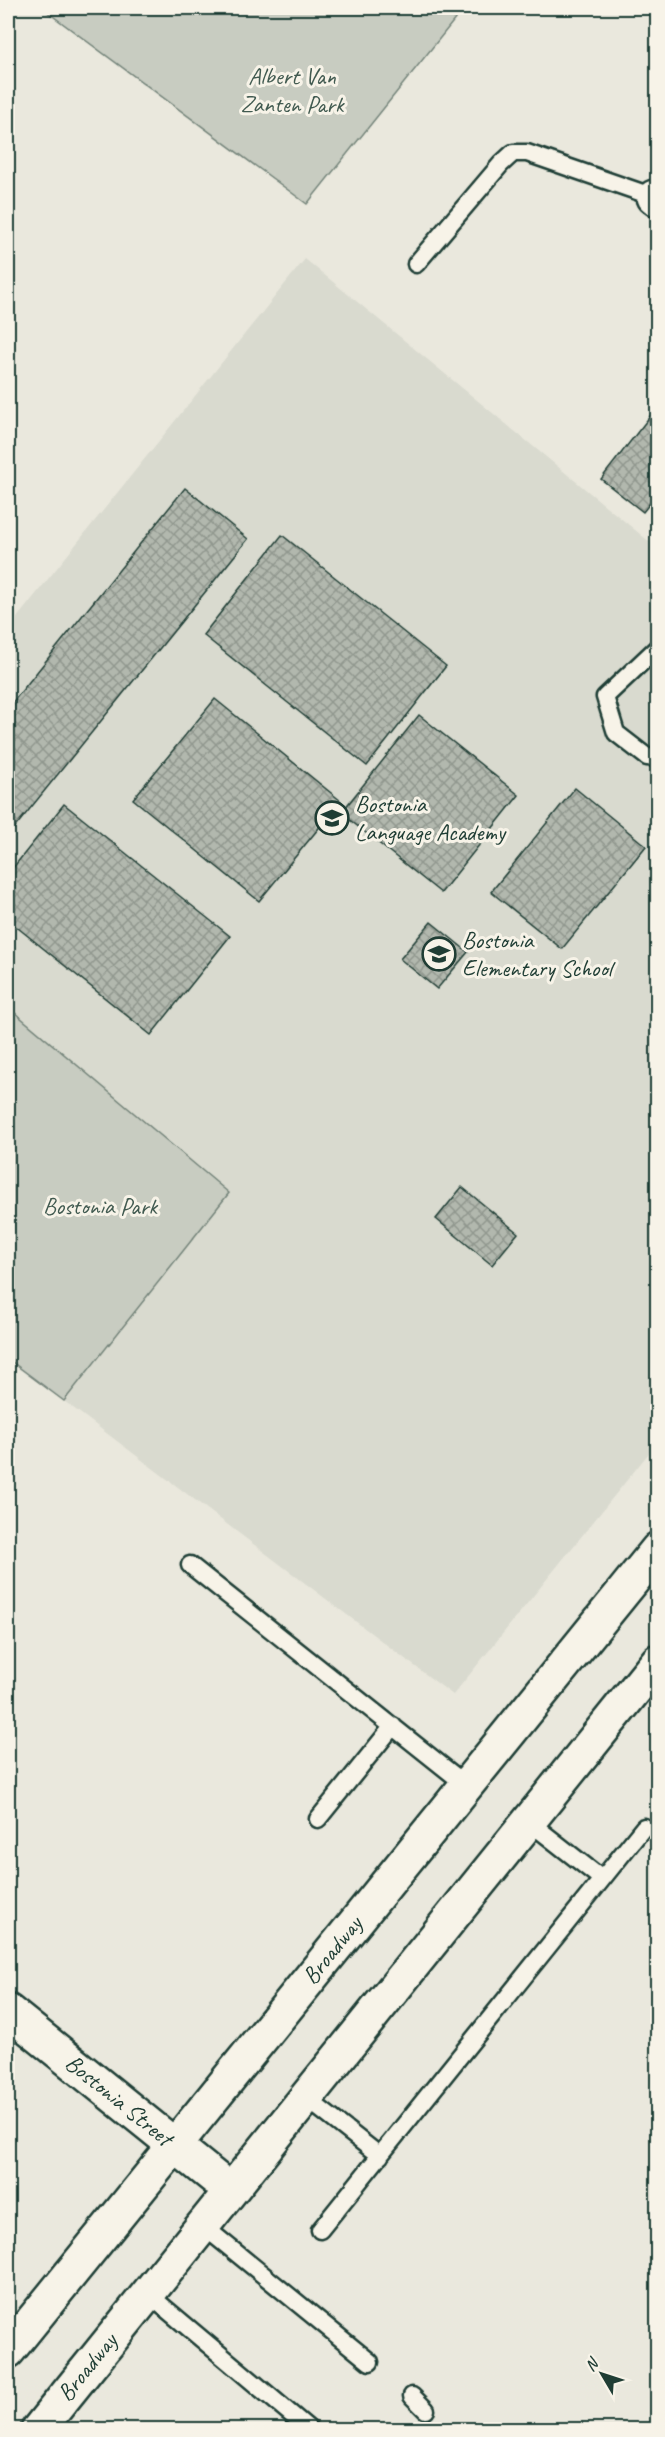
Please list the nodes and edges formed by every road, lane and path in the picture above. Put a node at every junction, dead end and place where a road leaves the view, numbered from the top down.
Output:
1 (656, 198) edge
2 (416, 264) dead end
3 (657, 647) edge
4 (657, 758) edge
5 (657, 1549) edge
6 (190, 1565) dead end
7 (657, 1661) edge
8 (393, 1726) junction
9 (466, 1785) junction
10 (318, 1819) dead end
11 (528, 1821) junction
12 (644, 1827) dead end
13 (602, 1879) junction
14 (8, 2011) edge
15 (305, 2097) junction
16 (174, 2144) junction
17 (380, 2156) junction
18 (230, 2190) junction
19 (202, 2225) junction
20 (320, 2230) dead end
21 (147, 2293) junction
22 (8, 2352) edge
23 (370, 2362) dead end
24 (412, 2396) dead end
25 (426, 2410) dead end
26 (38, 2430) edge
27 (310, 2430) edge

1 - 2 lane
3 - 4 lane
5 - 9 main road, Broadway
6 - 8 lane
7 - 11 main road, Broadway
8 - 9 lane
8 - 10 lane
9 - 16 main road, Broadway
11 - 13 lane
11 - 15 main road, Broadway
12 - 13 lane
13 - 17 lane
14 - 16 main road, Bostonia Street
15 - 17 lane
15 - 18 main road, Broadway
16 - 18 main road, Bostonia Street
16 - 22 main road, Broadway
17 - 20 lane
18 - 19 main road, Broadway
19 - 21 main road, Broadway
19 - 23 lane
21 - 26 main road, Broadway
21 - 27 lane
24 - 25 lane

